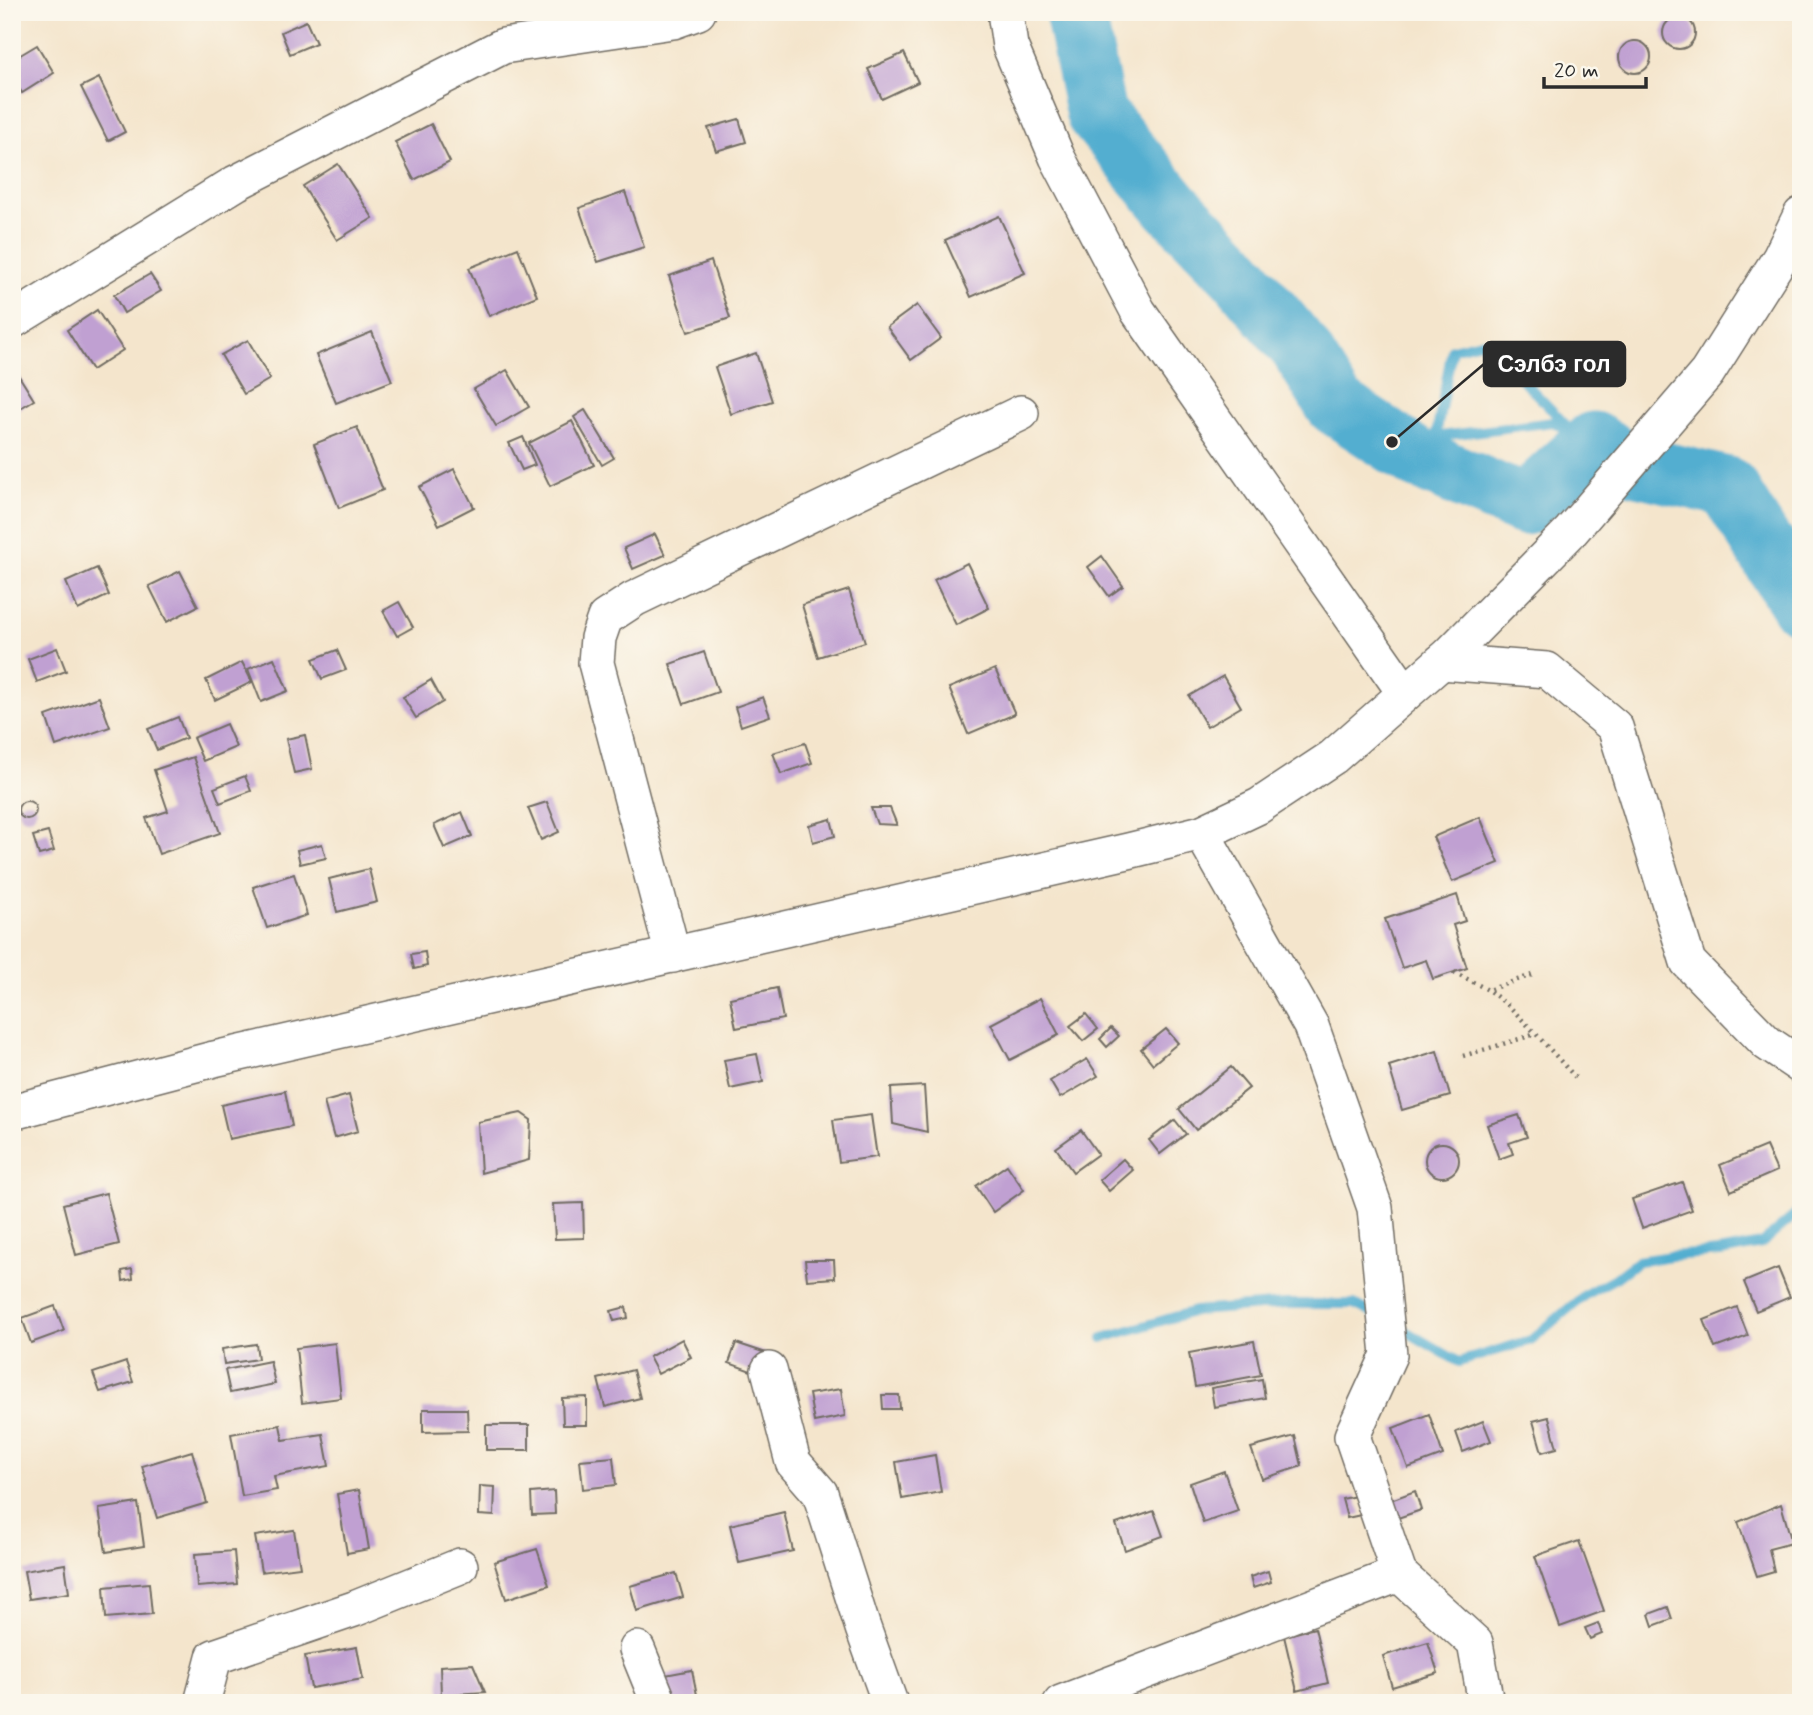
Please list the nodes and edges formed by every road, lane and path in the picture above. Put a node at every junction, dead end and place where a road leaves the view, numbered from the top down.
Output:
1 (698, 12) edge
2 (1005, 12) edge
3 (1801, 215) edge
4 (12, 321) edge
5 (1021, 413) dead end
6 (1441, 662) junction
7 (1405, 694) junction
8 (1202, 833) junction
9 (673, 954) junction
10 (1454, 972) dead end
11 (1532, 975) dead end
12 (1488, 990) junction
13 (1536, 1034) junction
14 (1463, 1056) dead end
15 (1801, 1066) edge
16 (1575, 1077) dead end
17 (12, 1112) edge
18 (769, 1370) dead end
19 (460, 1566) dead end
20 (1399, 1574) junction
21 (637, 1649) dead end
22 (202, 1703) edge
23 (659, 1703) edge
24 (890, 1703) edge
25 (1061, 1703) edge
26 (1486, 1703) edge

1 - 4 street
2 - 7 street
3 - 6 street
5 - 9 street
6 - 7 street
6 - 15 street
7 - 8 street
8 - 9 street
8 - 20 street
9 - 17 street
10 - 12 path
11 - 12 path
12 - 13 path
13 - 14 path
13 - 16 path
18 - 24 street
19 - 22 street
20 - 25 street
20 - 26 street
21 - 23 street

